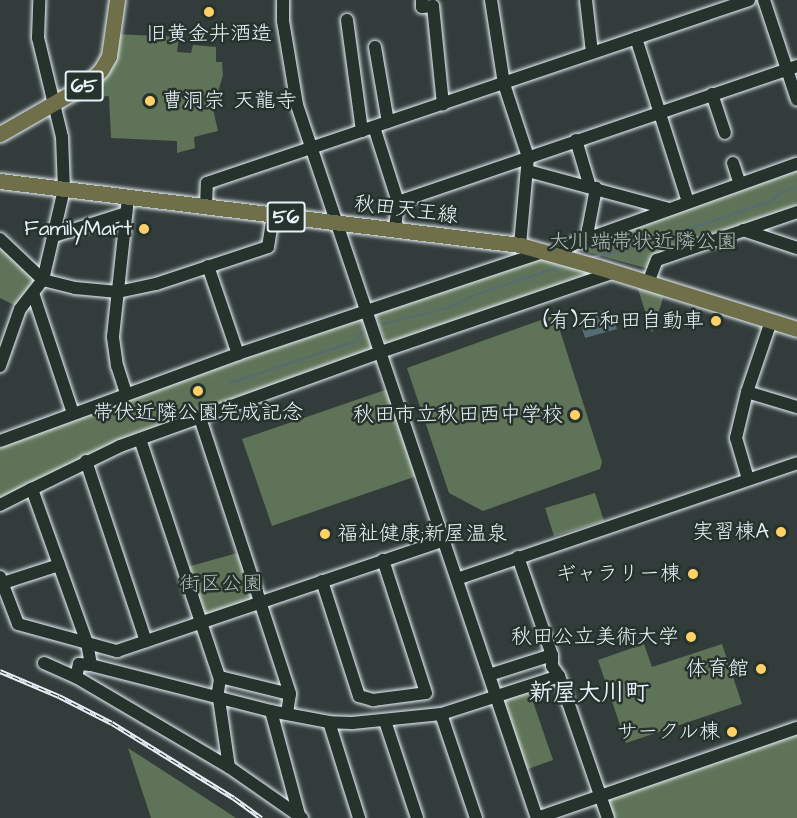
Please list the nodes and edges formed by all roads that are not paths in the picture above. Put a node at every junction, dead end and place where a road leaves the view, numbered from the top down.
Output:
1 (39, 0) edge
2 (117, 0) edge
3 (283, 0) edge
4 (422, 0) edge
5 (491, 0) edge
6 (586, 0) edge
7 (749, 0) edge
8 (764, 0) edge
9 (347, 20) dead end
10 (636, 39) junction
11 (375, 47) dead end
12 (592, 52) junction
13 (792, 67) edge
14 (504, 84) junction
15 (712, 94) junction
16 (797, 100) edge
17 (54, 103) junction
18 (443, 104) junction
19 (660, 112) junction
20 (388, 122) junction
21 (368, 129) junction
22 (725, 133) dead end
23 (0, 134) edge
24 (576, 140) junction
25 (311, 147) junction
26 (528, 157) junction
27 (733, 163) dead end
28 (797, 164) edge
29 (528, 171) junction
30 (0, 181) edge
31 (740, 184) junction
32 (593, 188) junction
33 (64, 189) junction
34 (398, 202) junction
35 (688, 202) junction
36 (127, 206) junction
37 (206, 207) junction
38 (669, 209) junction
39 (797, 212) edge
40 (273, 216) junction
41 (336, 223) junction
42 (395, 230) junction
43 (743, 230) junction
44 (54, 236) junction
45 (591, 237) junction
46 (0, 239) edge
47 (520, 245) junction
48 (797, 248) edge
49 (557, 255) junction
50 (208, 266) junction
51 (615, 272) junction
52 (43, 280) junction
53 (648, 283) junction
54 (118, 292) junction
55 (33, 293) junction
56 (370, 315) junction
57 (771, 321) junction
58 (797, 329) edge
59 (380, 348) junction
60 (238, 354) junction
61 (0, 366) edge
62 (126, 393) junction
63 (747, 393) junction
64 (797, 407) edge
65 (73, 413) junction
66 (200, 418) junction
67 (140, 439) junction
68 (0, 441) edge
69 (86, 461) junction
70 (797, 463) edge
71 (748, 479) junction
72 (32, 489) junction
73 (0, 505) edge
74 (444, 540) junction
75 (518, 557) junction
76 (383, 560) junction
77 (59, 565) junction
78 (457, 579) junction
79 (322, 581) junction
80 (1, 582) edge
81 (262, 602) junction
82 (202, 621) junction
83 (146, 641) junction
84 (87, 644) junction
85 (552, 655) junction
86 (44, 663) dead end
87 (91, 665) junction
88 (489, 675) junction
89 (559, 676) junction
90 (76, 677) junction
91 (220, 677) junction
92 (290, 694) junction
93 (496, 695) junction
94 (219, 699) junction
95 (271, 711) junction
96 (288, 713) junction
97 (441, 714) junction
98 (385, 721) junction
99 (328, 722) junction
100 (797, 728) edge
101 (229, 766) junction
102 (600, 795) junction
103 (301, 817) edge
104 (360, 818) edge
105 (417, 818) edge
106 (476, 818) edge
107 (536, 818) edge
108 (608, 818) edge

1 - 17 street
2 - 17 main road, 65
3 - 25 street
4 - 18 street
5 - 14 street
6 - 12 street
7 - 10 street
8 - 13 street
9 - 21 street
10 - 12 street
10 - 19 street
11 - 20 street
12 - 14 street
13 - 15 street
13 - 16 street
14 - 18 street
14 - 26 street
15 - 19 street
15 - 22 street
17 - 23 main road, 65
17 - 33 street
18 - 20 street
19 - 24 street
19 - 35 street
20 - 21 street
21 - 25 street
21 - 34 street
24 - 26 street
24 - 32 street
25 - 37 street
25 - 41 street
26 - 29 street
26 - 34 street
27 - 31 street
28 - 31 street
29 - 32 street
29 - 47 street
30 - 33 main road, 秋田天王線 / 56
31 - 35 street
32 - 38 street
32 - 45 street
33 - 36 main road, 秋田天王線 / 56
33 - 44 street
34 - 42 street
35 - 38 street
36 - 37 main road, 秋田天王線 / 56
36 - 44 street
36 - 54 street
37 - 40 main road, 秋田天王線 / 56
38 - 45 street
39 - 43 street
40 - 41 main road, 秋田天王線 / 56
40 - 50 street
41 - 42 main road, 秋田天王線 / 56
41 - 56 street
42 - 47 main road, 秋田天王線 / 56
43 - 48 street
43 - 53 street
44 - 52 street
45 - 49 street
46 - 52 street
47 - 49 main road, 秋田天王線 / 56
49 - 51 main road, 秋田天王線 / 56
49 - 56 street
50 - 54 street
50 - 60 street
51 - 53 main road, 秋田天王線 / 56
51 - 59 street
52 - 54 street
52 - 55 street
53 - 57 main road, 秋田天王線 / 56
54 - 62 street
55 - 61 street
55 - 65 street
56 - 59 street
56 - 60 street
57 - 58 main road, 秋田天王線 / 56
57 - 63 street
59 - 66 street
59 - 74 street
60 - 62 street
62 - 65 street
63 - 64 street
63 - 71 street
65 - 68 street
66 - 67 street
66 - 81 street
67 - 69 street
67 - 82 street
69 - 72 street
69 - 83 street
70 - 71 street
71 - 75 street
72 - 73 street
72 - 77 street
74 - 76 street
74 - 78 street
75 - 78 street
75 - 85 street
76 - 79 street
76 - 79 street
77 - 80 street
77 - 84 street
78 - 88 street
79 - 81 street
80 - 84 street
81 - 82 street
81 - 92 street
82 - 83 street
82 - 91 street
83 - 84 street
84 - 87 street
85 - 88 street
85 - 89 street
86 - 90 street
87 - 90 street
87 - 94 street
88 - 93 street
89 - 93 street
89 - 102 street
90 - 101 street
91 - 92 street
91 - 94 street
92 - 96 street
93 - 97 street
93 - 107 street
94 - 95 street
94 - 101 street
95 - 96 street
95 - 103 street
96 - 99 street
97 - 98 street
97 - 106 street
98 - 99 street
98 - 105 street
99 - 104 street
100 - 102 street
101 - 103 street
102 - 107 street
102 - 108 street

